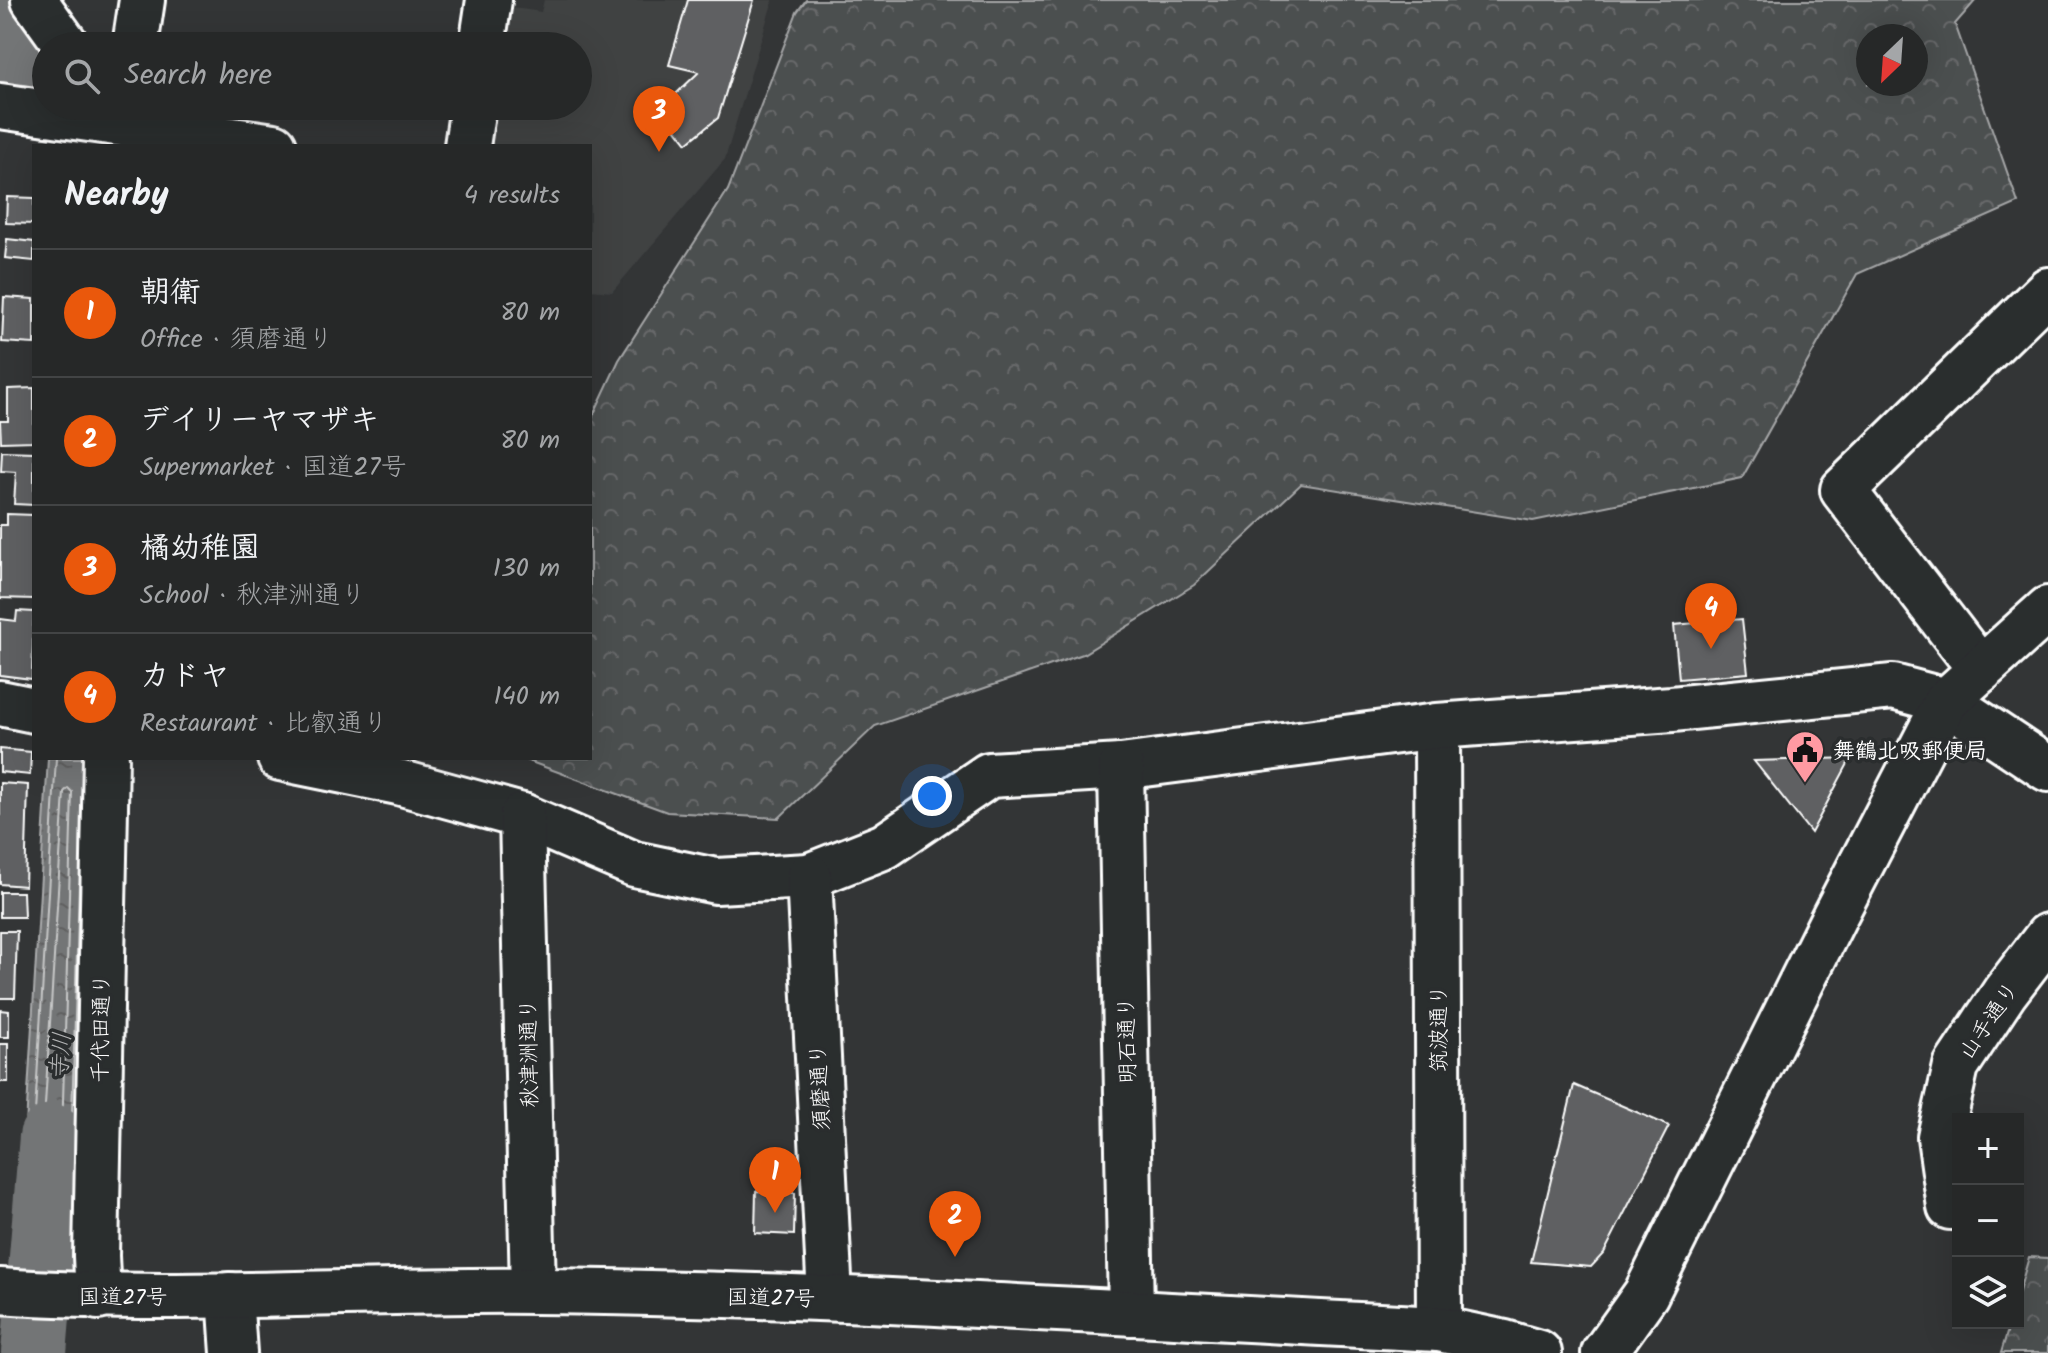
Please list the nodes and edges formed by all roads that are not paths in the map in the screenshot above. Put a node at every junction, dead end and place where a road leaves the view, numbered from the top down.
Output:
1 (34, 0) edge
2 (142, 0) edge
3 (489, 0) edge
4 (57, 32) edge
5 (137, 32) edge
6 (484, 32) edge
7 (113, 120) edge
8 (471, 120) edge
9 (262, 144) edge
10 (467, 144) edge
11 (2048, 290) edge
12 (2048, 609) edge
13 (1981, 670) junction
14 (1946, 701) junction
15 (1437, 726) junction
16 (106, 760) edge
17 (290, 760) edge
18 (1121, 767) junction
19 (2048, 769) edge
20 (522, 816) junction
21 (809, 876) junction
22 (2048, 936) edge
23 (1950, 1207) dead end
24 (0, 1291) edge
25 (533, 1291) junction
26 (230, 1295) junction
27 (85, 1296) junction
28 (830, 1298) junction
29 (1131, 1313) junction
30 (1439, 1329) junction
31 (234, 1353) edge
32 (1539, 1353) edge
33 (1604, 1353) edge

1 - 4 main road
2 - 5 main road
3 - 6 main road
7 - 9 main road
8 - 10 main road
11 - 13 main road
12 - 13 main road
13 - 14 main road
14 - 15 main road
14 - 19 main road
14 - 33 main road
15 - 18 main road
15 - 30 main road, 筑波通り
16 - 27 main road, 千代田通り
17 - 20 main road
18 - 21 main road
18 - 29 main road, 明石通り
20 - 21 main road
20 - 25 main road, 秋津洲通り
21 - 28 main road, 須磨通り
22 - 23 main road, 山手通り
24 - 27 main road, 国道27号
25 - 26 main road, 国道27号
25 - 28 main road, 国道27号
26 - 27 main road, 国道27号
26 - 31 main road
28 - 29 main road, 国道27号
29 - 30 main road, 国道27号
30 - 32 main road, 国道27号

